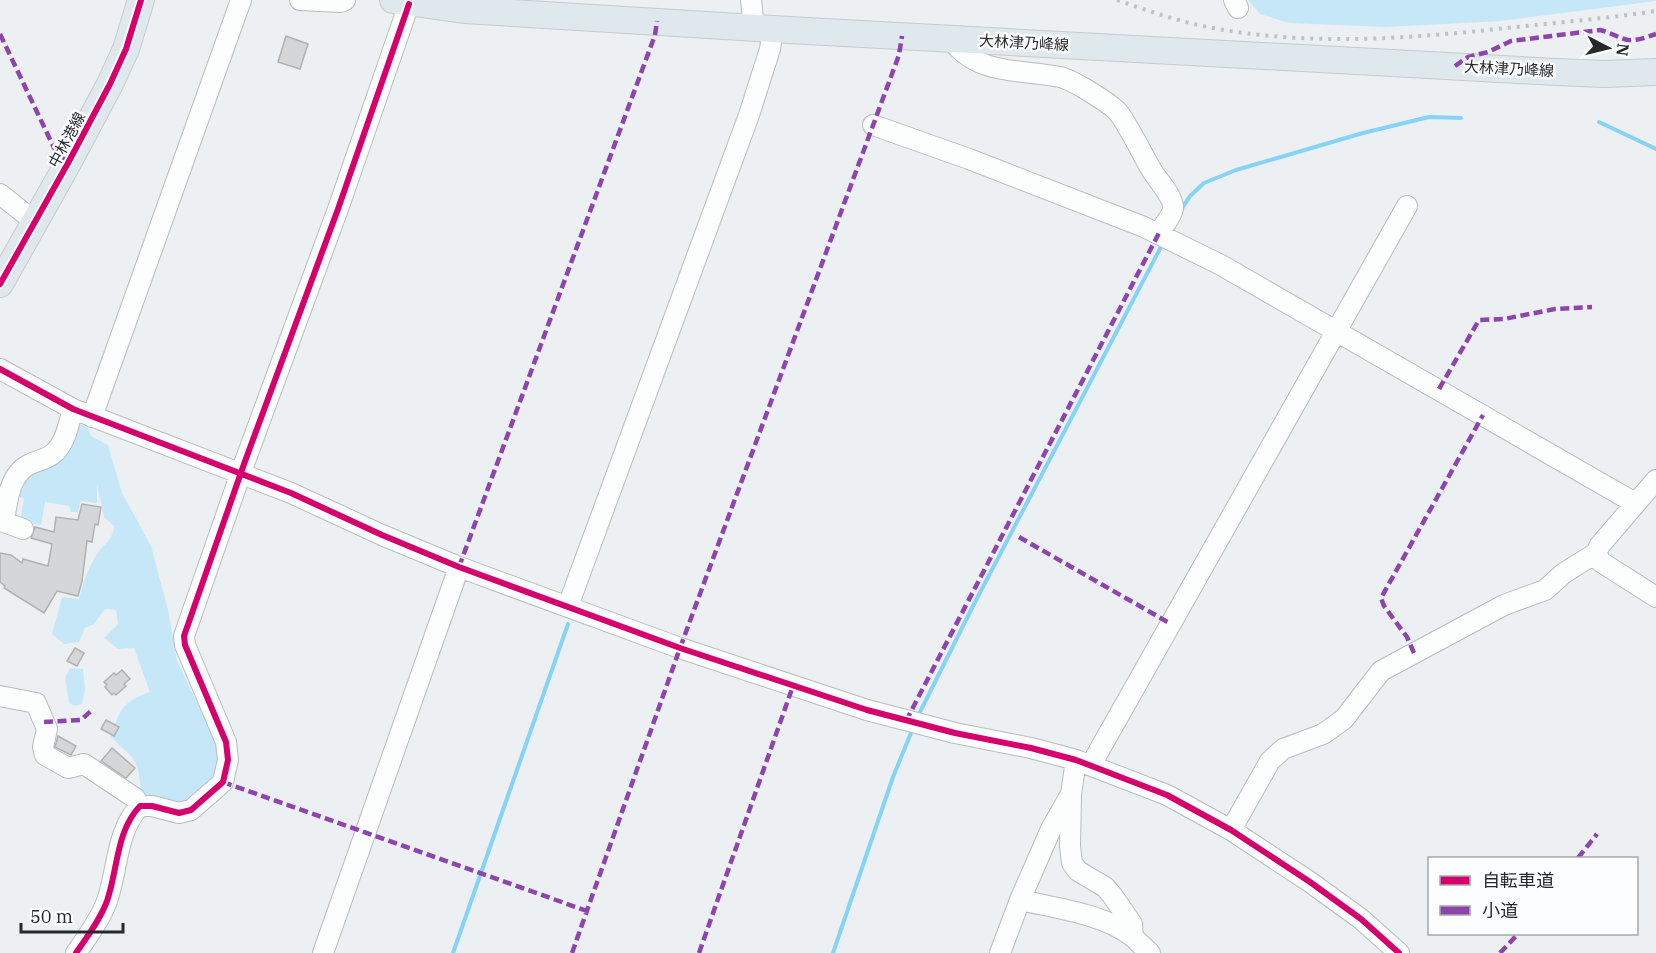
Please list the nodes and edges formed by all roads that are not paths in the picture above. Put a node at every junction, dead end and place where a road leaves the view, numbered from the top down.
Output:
1 (141, 0) edge
2 (242, 0) edge
3 (300, 0) edge
4 (345, 0) edge
5 (751, 0) edge
6 (401, 2) edge
7 (465, 5) edge
8 (764, 28) junction
9 (951, 39) junction
10 (1656, 72) edge
11 (873, 124) dead end
12 (0, 194) edge
13 (1407, 206) dead end
14 (35, 222) junction
15 (1164, 235) junction
16 (0, 284) edge
17 (1336, 333) junction
18 (0, 369) edge
19 (73, 409) junction
20 (92, 417) junction
21 (241, 474) junction
22 (1656, 480) edge
23 (1635, 502) junction
24 (2, 523) edge
25 (22, 529) dead end
26 (1596, 553) junction
27 (459, 567) junction
28 (1656, 597) edge
29 (568, 606) junction
30 (0, 696) edge
31 (1084, 763) junction
32 (1071, 794) junction
33 (140, 806) junction
34 (1231, 830) junction
35 (1020, 900) junction
36 (1133, 937) junction
37 (76, 953) edge
38 (323, 953) edge
39 (1000, 953) edge
40 (1150, 953) edge
41 (1399, 953) edge

1 - 14 main road, 中林港線
2 - 20 street
3 - 4 street
5 - 8 street
6 - 7 main road, 大林津乃峰線
6 - 21 street
7 - 8 main road, 大林津乃峰線
8 - 9 main road, 大林津乃峰線
8 - 29 street
9 - 10 main road, 大林津乃峰線
9 - 15 street
11 - 15 street
12 - 14 street
13 - 17 street
14 - 16 main road, 中林港線
15 - 17 street
17 - 23 street
17 - 31 street
18 - 19 street
19 - 20 street
19 - 24 street
20 - 21 street
21 - 27 street
21 - 33 street
22 - 23 street
23 - 26 street
24 - 25 street
26 - 28 street
26 - 34 street
27 - 29 street
27 - 38 street
29 - 31 street
30 - 33 street
31 - 32 street
31 - 34 street
32 - 35 street
32 - 36 street
33 - 37 street
34 - 41 street
35 - 36 street
35 - 39 street
36 - 40 street

